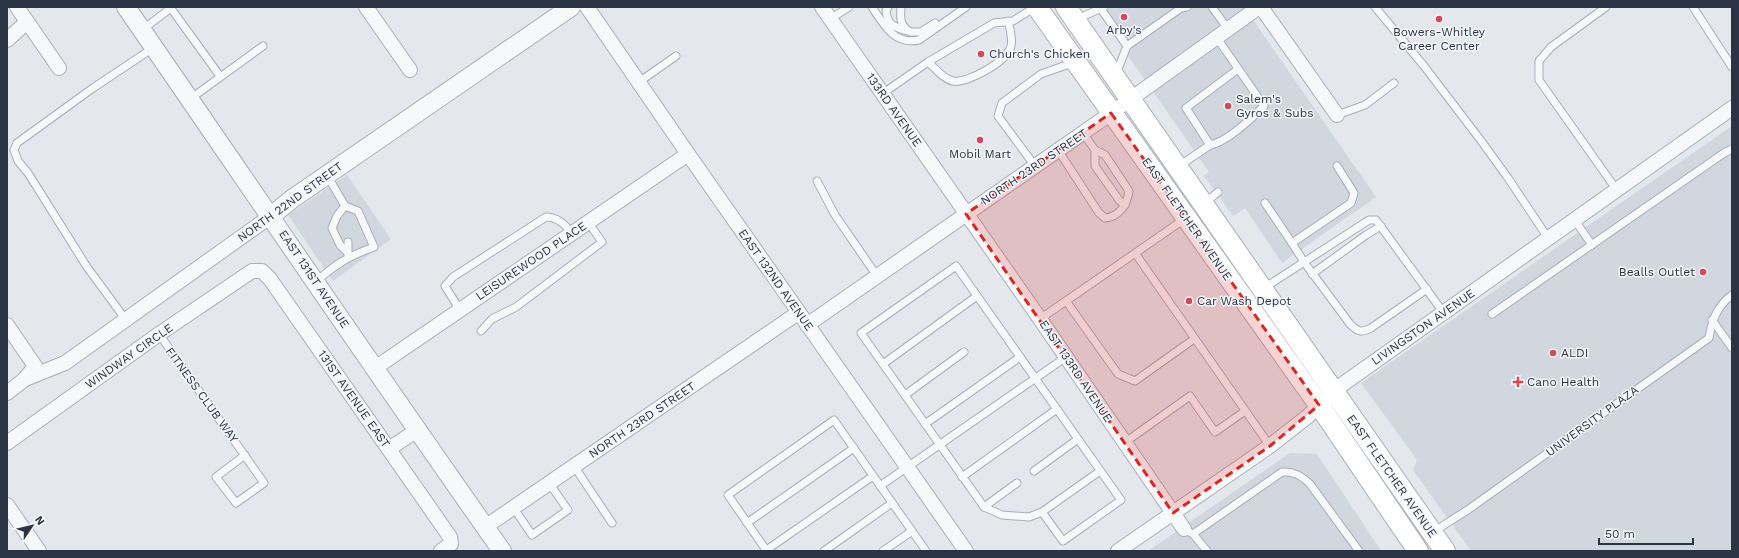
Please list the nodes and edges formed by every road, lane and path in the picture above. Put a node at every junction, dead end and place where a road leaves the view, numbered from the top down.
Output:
1 (17, 7) edge
2 (126, 7) edge
3 (170, 7) edge
4 (366, 7) edge
5 (587, 7) edge
6 (822, 7) edge
7 (849, 7) edge
8 (872, 7) edge
9 (888, 7) edge
10 (901, 7) edge
11 (958, 7) edge
12 (966, 7) edge
13 (1036, 7) edge
14 (1183, 7) edge
15 (1212, 7) edge
16 (1260, 7) edge
17 (1376, 7) edge
18 (1606, 7) edge
19 (1693, 7) edge
20 (1103, 8) edge
21 (565, 9) edge
22 (1070, 13) edge
23 (830, 19) junction
24 (27, 22) junction
25 (1008, 22) junction
26 (142, 30) junction
27 (910, 32) junction
28 (1222, 33) junction
29 (7, 40) edge
30 (263, 46) dead end
31 (1127, 46) junction
32 (153, 47) junction
33 (676, 56) dead end
34 (928, 62) junction
35 (1075, 62) junction
36 (1732, 66) edge
37 (59, 68) dead end
38 (1238, 69) junction
39 (410, 70) dead end
40 (220, 76) junction
41 (1115, 76) junction
42 (639, 82) junction
43 (1394, 83) dead end
44 (882, 94) junction
45 (190, 99) junction
46 (1131, 100) junction
47 (1732, 108) edge
48 (1111, 112) junction
49 (1337, 115) joint
50 (1083, 133) junction
51 (1210, 144) junction
52 (1732, 149) edge
53 (1058, 150) junction
54 (1095, 150) junction
55 (688, 154) junction
56 (1036, 166) junction
57 (1337, 166) dead end
58 (1178, 167) junction
59 (327, 175) junction
60 (817, 181) dead end
61 (1616, 189) junction
62 (1218, 192) dead end
63 (1265, 203) dead end
64 (1203, 204) junction
65 (1125, 205) junction
66 (345, 206) junction
67 (966, 214) junction
68 (271, 216) junction
69 (336, 216) junction
70 (1186, 218) junction
71 (1574, 219) junction
72 (588, 222) junction
73 (340, 224) dead end
74 (1382, 226) junction
75 (572, 234) junction
76 (1548, 238) junction
77 (348, 242) dead end
78 (1292, 243) junction
79 (1592, 245) junction
80 (1135, 253) junction
81 (348, 255) junction
82 (1304, 262) junction
83 (252, 271) joint
84 (1312, 274) junction
85 (877, 276) junction
86 (316, 282) junction
87 (1262, 289) junction
88 (1426, 289) junction
89 (1732, 295) edge
90 (977, 296) junction
91 (1066, 301) junction
92 (460, 310) junction
93 (1443, 312) junction
94 (798, 313) junction
95 (1492, 314) dead end
96 (1040, 319) junction
97 (126, 320) junction
98 (1712, 320) junction
99 (7, 325) edge
100 (807, 325) junction
101 (481, 330) dead end
102 (158, 334) junction
103 (1194, 339) junction
104 (1732, 348) edge
105 (964, 352) dead end
106 (1020, 357) junction
107 (1066, 357) junction
108 (883, 364) junction
109 (375, 368) junction
110 (25, 379) junction
111 (1035, 379) junction
112 (7, 393) edge
113 (904, 394) junction
114 (1326, 399) junction
115 (1057, 409) junction
116 (1245, 411) junction
117 (925, 424) junction
118 (417, 430) junction
119 (1078, 439) junction
120 (7, 443) edge
121 (1124, 443) junction
122 (940, 444) junction
123 (1270, 446) junction
124 (854, 448) junction
125 (389, 449) junction
126 (244, 455) junction
127 (574, 466) junction
128 (907, 468) junction
129 (1034, 471) dead end
130 (1100, 471) junction
131 (873, 476) junction
132 (962, 476) junction
133 (550, 483) junction
134 (1017, 483) dead end
135 (880, 486) junction
136 (892, 503) junction
137 (7, 506) edge
138 (514, 507) junction
139 (984, 507) junction
140 (1042, 512) junction
141 (1173, 513) junction
142 (612, 523) dead end
143 (747, 523) junction
144 (485, 527) junction
145 (912, 531) junction
146 (1188, 532) junction
147 (1432, 533) junction
148 (766, 550) edge
149 (39, 551) edge
150 (441, 551) edge
151 (502, 551) edge
152 (824, 551) edge
153 (883, 551) edge
154 (926, 551) edge
155 (966, 551) edge
156 (1118, 551) edge
157 (1207, 551) edge
158 (1359, 551) edge
159 (1418, 551) edge
160 (1445, 551) edge

1 - 24 street
2 - 26 street, EAST 131ST AVENUE
3 - 26 lane
3 - 40 lane
4 - 39 street
5 - 42 street, EAST 132ND AVENUE
6 - 23 street, 133RD AVENUE
7 - 23 lane
8 - 12 lane
9 - 27 lane
10 - 27 lane
11 - 27 lane
13 - 25 lane
13 - 35 main road, EAST FLETCHER AVENUE
14 - 31 lane
15 - 28 lane
16 - 28 street, NORTH 23RD STREET
16 - 49 street
17 - 76 lane
18 - 61 lane
19 - 36 lane
20 - 22 lane
20 - 31 lane
21 - 59 street, NORTH 22ND STREET
22 - 41 main road, EAST FLETCHER AVENUE
23 - 44 street, 133RD AVENUE
24 - 29 street
24 - 37 street
25 - 34 lane
25 - 34 lane
26 - 32 street, EAST 131ST AVENUE
28 - 38 lane
28 - 46 street, NORTH 23RD STREET
30 - 40 lane
31 - 41 lane
32 - 45 street, EAST 131ST AVENUE
32 - 97 lane
33 - 42 lane
34 - 44 lane
35 - 48 main road, EAST FLETCHER AVENUE
35 - 56 lane
38 - 51 lane
38 - 51 lane
40 - 45 lane
41 - 46 main road, EAST FLETCHER AVENUE
42 - 55 street, EAST 132ND AVENUE
43 - 49 lane
44 - 67 street, 133RD AVENUE
45 - 68 street, EAST 131ST AVENUE
46 - 48 street, NORTH 23RD STREET
46 - 58 main road, EAST FLETCHER AVENUE
47 - 61 street, LIVINGSTON AVENUE
48 - 50 street, NORTH 23RD STREET
48 - 70 main road, EAST FLETCHER AVENUE
50 - 53 street, NORTH 23RD STREET
50 - 54 lane
51 - 58 lane
52 - 79 lane
53 - 56 street, NORTH 23RD STREET
53 - 65 lane
54 - 65 lane
54 - 65 lane
55 - 72 street, LEISUREWOOD PLACE
55 - 94 street, EAST 132ND AVENUE
56 - 67 street, NORTH 23RD STREET
57 - 78 lane
58 - 64 main road, EAST FLETCHER AVENUE
59 - 66 lane
59 - 68 street, NORTH 22ND STREET
60 - 85 lane
61 - 71 street, LIVINGSTON AVENUE
62 - 64 lane
63 - 78 lane
64 - 87 main road, EAST FLETCHER AVENUE
66 - 69 lane
66 - 81 lane
67 - 85 street, NORTH 23RD STREET
67 - 96 street, EAST 133RD AVENUE
68 - 86 street, EAST 131ST AVENUE
68 - 97 street, NORTH 22ND STREET
69 - 73 lane
69 - 81 lane
70 - 80 lane
70 - 114 main road, EAST FLETCHER AVENUE
71 - 76 street, LIVINGSTON AVENUE
71 - 79 lane
72 - 75 street, LEISUREWOOD PLACE
72 - 101 lane
74 - 82 lane
74 - 84 lane
74 - 88 lane
75 - 92 street, LEISUREWOOD PLACE
75 - 92 lane
76 - 93 street, LIVINGSTON AVENUE
77 - 81 lane
78 - 82 lane
79 - 95 lane
80 - 91 lane
80 - 103 lane
81 - 86 lane
82 - 84 lane
82 - 87 lane
83 - 102 street, WINDWAY CIRCLE
83 - 125 street, 131ST AVENUE EAST
84 - 88 lane
85 - 100 street, NORTH 23RD STREET
86 - 109 street, EAST 131ST AVENUE
87 - 114 main road, EAST FLETCHER AVENUE
88 - 93 lane
89 - 98 lane, UNIVERSITY PLAZA
90 - 106 lane
90 - 108 lane
90 - 108 lane
91 - 96 lane
91 - 103 lane
92 - 109 street, LEISUREWOOD PLACE
93 - 114 street, LIVINGSTON AVENUE
94 - 100 street, EAST 132ND AVENUE
94 - 127 street, NORTH 23RD STREET
96 - 107 street, EAST 133RD AVENUE
97 - 110 street, NORTH 22ND STREET
98 - 104 lane
98 - 147 lane, UNIVERSITY PLAZA
99 - 110 street
100 - 128 street, EAST 132ND AVENUE
102 - 120 street, WINDWAY CIRCLE
102 - 126 lane, FITNESS CLUB WAY
103 - 116 lane
105 - 113 lane
106 - 111 lane
106 - 117 lane
107 - 111 lane
107 - 121 street, EAST 133RD AVENUE
108 - 113 lane
109 - 118 street, EAST 131ST AVENUE
110 - 112 street, NORTH 22ND STREET
111 - 115 lane
111 - 122 lane
113 - 117 lane
114 - 123 street, LIVINGSTON AVENUE
114 - 147 main road, EAST FLETCHER AVENUE
114 - 159 main road, EAST FLETCHER AVENUE
115 - 119 lane
115 - 132 lane
116 - 121 lane
116 - 123 lane
117 - 122 lane
118 - 125 street
118 - 144 street, EAST 131ST AVENUE
119 - 129 lane
119 - 130 lane
121 - 141 street, EAST 133RD AVENUE
122 - 128 lane
122 - 132 lane
123 - 141 street, LIVINGSTON AVENUE
124 - 131 lane
124 - 143 lane
124 - 143 lane
125 - 150 street, 131ST AVENUE EAST
126 - 126 lane, FITNESS CLUB WAY
127 - 133 street, NORTH 23RD STREET
127 - 142 lane
128 - 135 lane
128 - 155 street, EAST 132ND AVENUE
130 - 140 lane
130 - 140 lane
131 - 135 lane
131 - 148 lane
132 - 139 lane
133 - 138 street, NORTH 23RD STREET
133 - 138 lane
134 - 139 lane
135 - 136 lane
136 - 145 lane
136 - 152 lane
137 - 149 street
138 - 144 street, NORTH 23RD STREET
139 - 140 lane
141 - 146 street, EAST 133RD AVENUE
141 - 156 street, LIVINGSTON AVENUE
143 - 148 lane
144 - 151 street, EAST 131ST AVENUE
145 - 153 lane
145 - 154 lane
146 - 157 lane
146 - 158 lane
147 - 160 main road, EAST FLETCHER AVENUE

